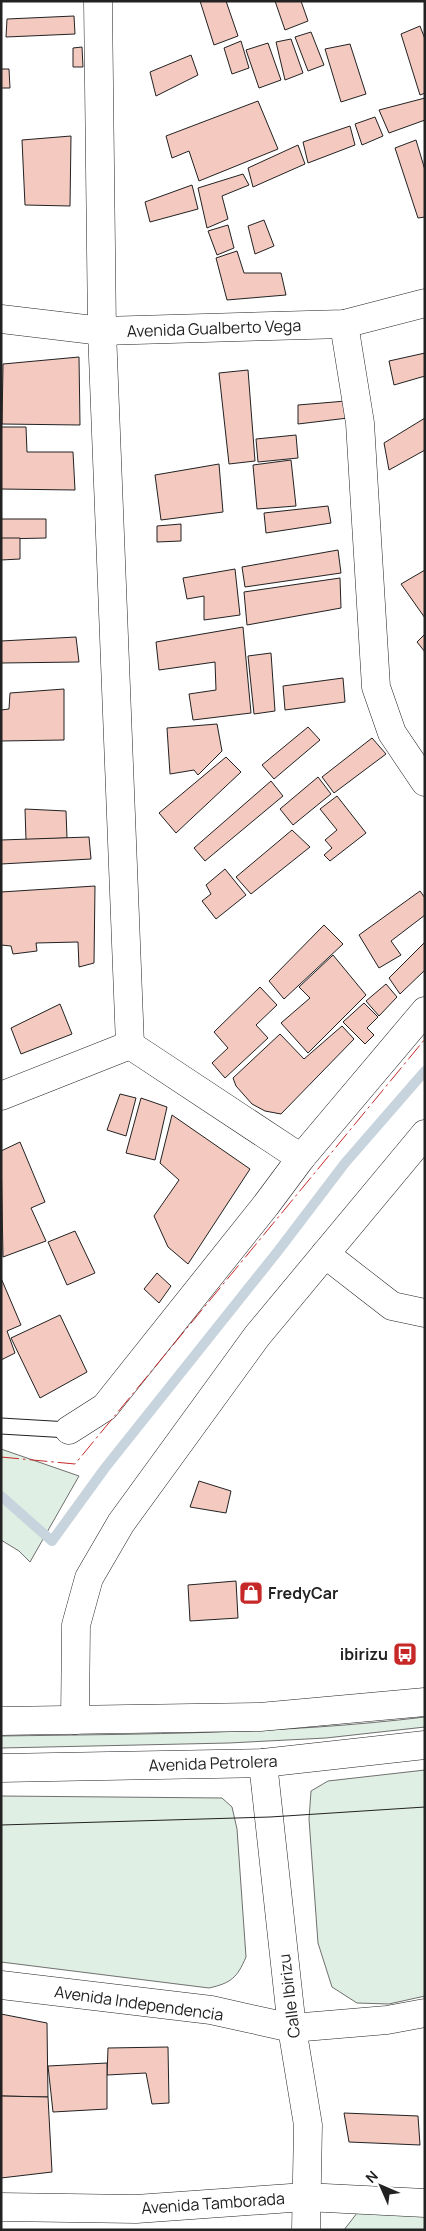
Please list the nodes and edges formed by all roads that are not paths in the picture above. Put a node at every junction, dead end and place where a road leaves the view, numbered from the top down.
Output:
1 (98, 1) edge
2 (425, 303) edge
3 (1, 319) edge
4 (344, 324) junction
5 (102, 331) junction
6 (425, 782) edge
7 (425, 1011) edge
8 (130, 1045) junction
9 (1, 1096) edge
10 (425, 1134) edge
11 (301, 1158) junction
12 (325, 1254) junction
13 (425, 1313) edge
14 (1, 1426) edge
15 (69, 1430) joint
16 (425, 1702) edge
17 (75, 1720) junction
18 (1, 1722) edge
19 (425, 1745) edge
20 (263, 1763) junction
21 (1, 1768) edge
22 (1, 1985) edge
23 (425, 2013) edge
24 (292, 2028) junction
25 (305, 2197) junction
26 (425, 2203) edge
27 (1, 2206) edge
28 (306, 2230) edge

1 - 5 main road
2 - 4 main road, Avenida Gualberto Vega
3 - 5 main road, Avenida Gualberto Vega
4 - 5 main road, Avenida Gualberto Vega
4 - 6 main road
5 - 8 main road
7 - 11 main road
8 - 9 main road
8 - 11 main road
10 - 12 main road
11 - 15 main road
12 - 13 main road
12 - 17 main road
14 - 15 lane
16 - 17 main road
17 - 18 main road
19 - 20 main road, Avenida Petrolera
20 - 21 main road, Avenida Petrolera
20 - 24 main road, Calle Ibirizu
22 - 24 main road, Avenida Independencia
23 - 24 main road, Avenida Independencia
24 - 25 main road, Calle Ibirizu
25 - 26 main road, Avenida Tamborada
25 - 27 main road, Avenida Tamborada
25 - 28 main road, Calle Ibirizu

